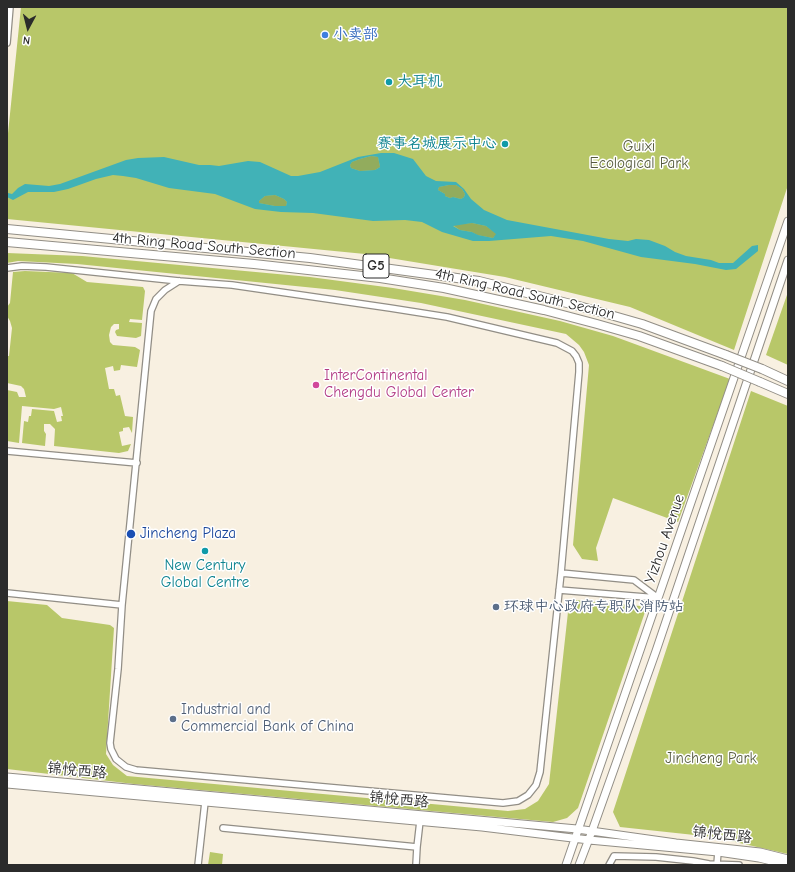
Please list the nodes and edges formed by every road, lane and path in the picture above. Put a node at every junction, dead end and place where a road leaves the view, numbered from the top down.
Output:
1 (10, 7) edge
2 (7, 43) edge
3 (788, 220) edge
4 (11, 230) edge
5 (11, 242) edge
6 (788, 260) edge
7 (7, 268) edge
8 (178, 281) junction
9 (788, 381) edge
10 (788, 394) edge
11 (7, 451) edge
12 (137, 463) junction
13 (561, 572) junction
14 (559, 590) junction
15 (7, 593) edge
16 (658, 598) junction
17 (122, 605) junction
18 (7, 777) edge
19 (7, 784) edge
20 (205, 802) junction
21 (420, 821) junction
22 (223, 828) dead end
23 (577, 829) junction
24 (592, 831) junction
25 (575, 838) junction
26 (589, 840) junction
27 (417, 847) junction
28 (718, 852) junction
29 (788, 859) edge
30 (717, 864) edge
31 (198, 865) edge
32 (416, 865) edge
33 (566, 865) edge
34 (579, 865) edge
35 (609, 865) edge
36 (738, 865) edge
37 (788, 865) edge

1 - 2 street
3 - 16 main road, Yizhou Avenue
4 - 9 highway, 4th Ring Road South Section / G5, bridge
5 - 10 highway, 4th Ring Road South Section / G5, bridge
6 - 24 main road, Yizhou Avenue
7 - 8 street
8 - 12 street
8 - 13 street
11 - 12 street
12 - 17 street
13 - 14 street
13 - 16 street
14 - 16 street
14 - 17 street
15 - 17 street
16 - 23 main road, Yizhou Avenue
18 - 23 main road, 锦悦西路
19 - 20 main road, 锦悦西路
20 - 21 main road, 锦悦西路
20 - 31 street
21 - 25 main road, 锦悦西路
21 - 27 street
22 - 27 street
23 - 24 main road, 锦悦西路
23 - 25 main road, Yizhou Avenue
24 - 26 main road, Yizhou Avenue
24 - 29 main road, 锦悦西路
25 - 26 main road, 锦悦西路
25 - 33 main road, Yizhou Avenue
26 - 28 main road, 锦悦西路
26 - 34 main road, Yizhou Avenue
27 - 32 street
28 - 30 street
28 - 37 main road, 锦悦西路
30 - 35 street
30 - 36 street

